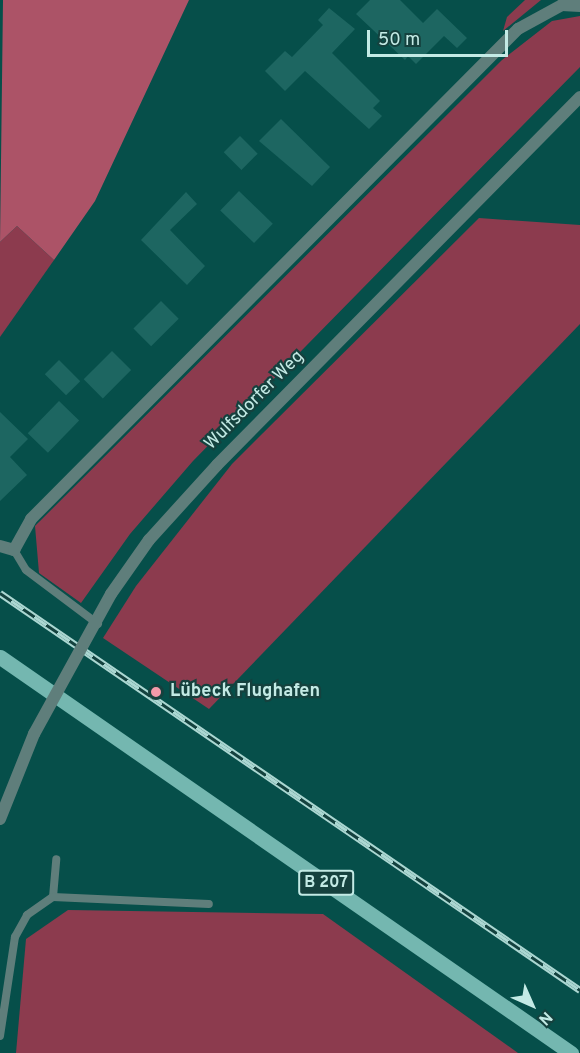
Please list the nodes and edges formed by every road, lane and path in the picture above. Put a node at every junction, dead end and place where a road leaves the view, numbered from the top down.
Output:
1 (580, 6) edge
2 (580, 97) edge
3 (0, 546) edge
4 (14, 550) junction
5 (100, 626) dead end
6 (0, 657) edge
7 (0, 819) edge
8 (56, 859) dead end
9 (53, 897) junction
10 (209, 904) dead end
11 (0, 1036) edge
12 (571, 1053) edge

1 - 4 street
2 - 7 street, Wulfsdorfer Weg, bridge
3 - 4 street
4 - 5 lane
6 - 12 main road, B 207
8 - 9 lane
9 - 10 lane
9 - 11 lane

